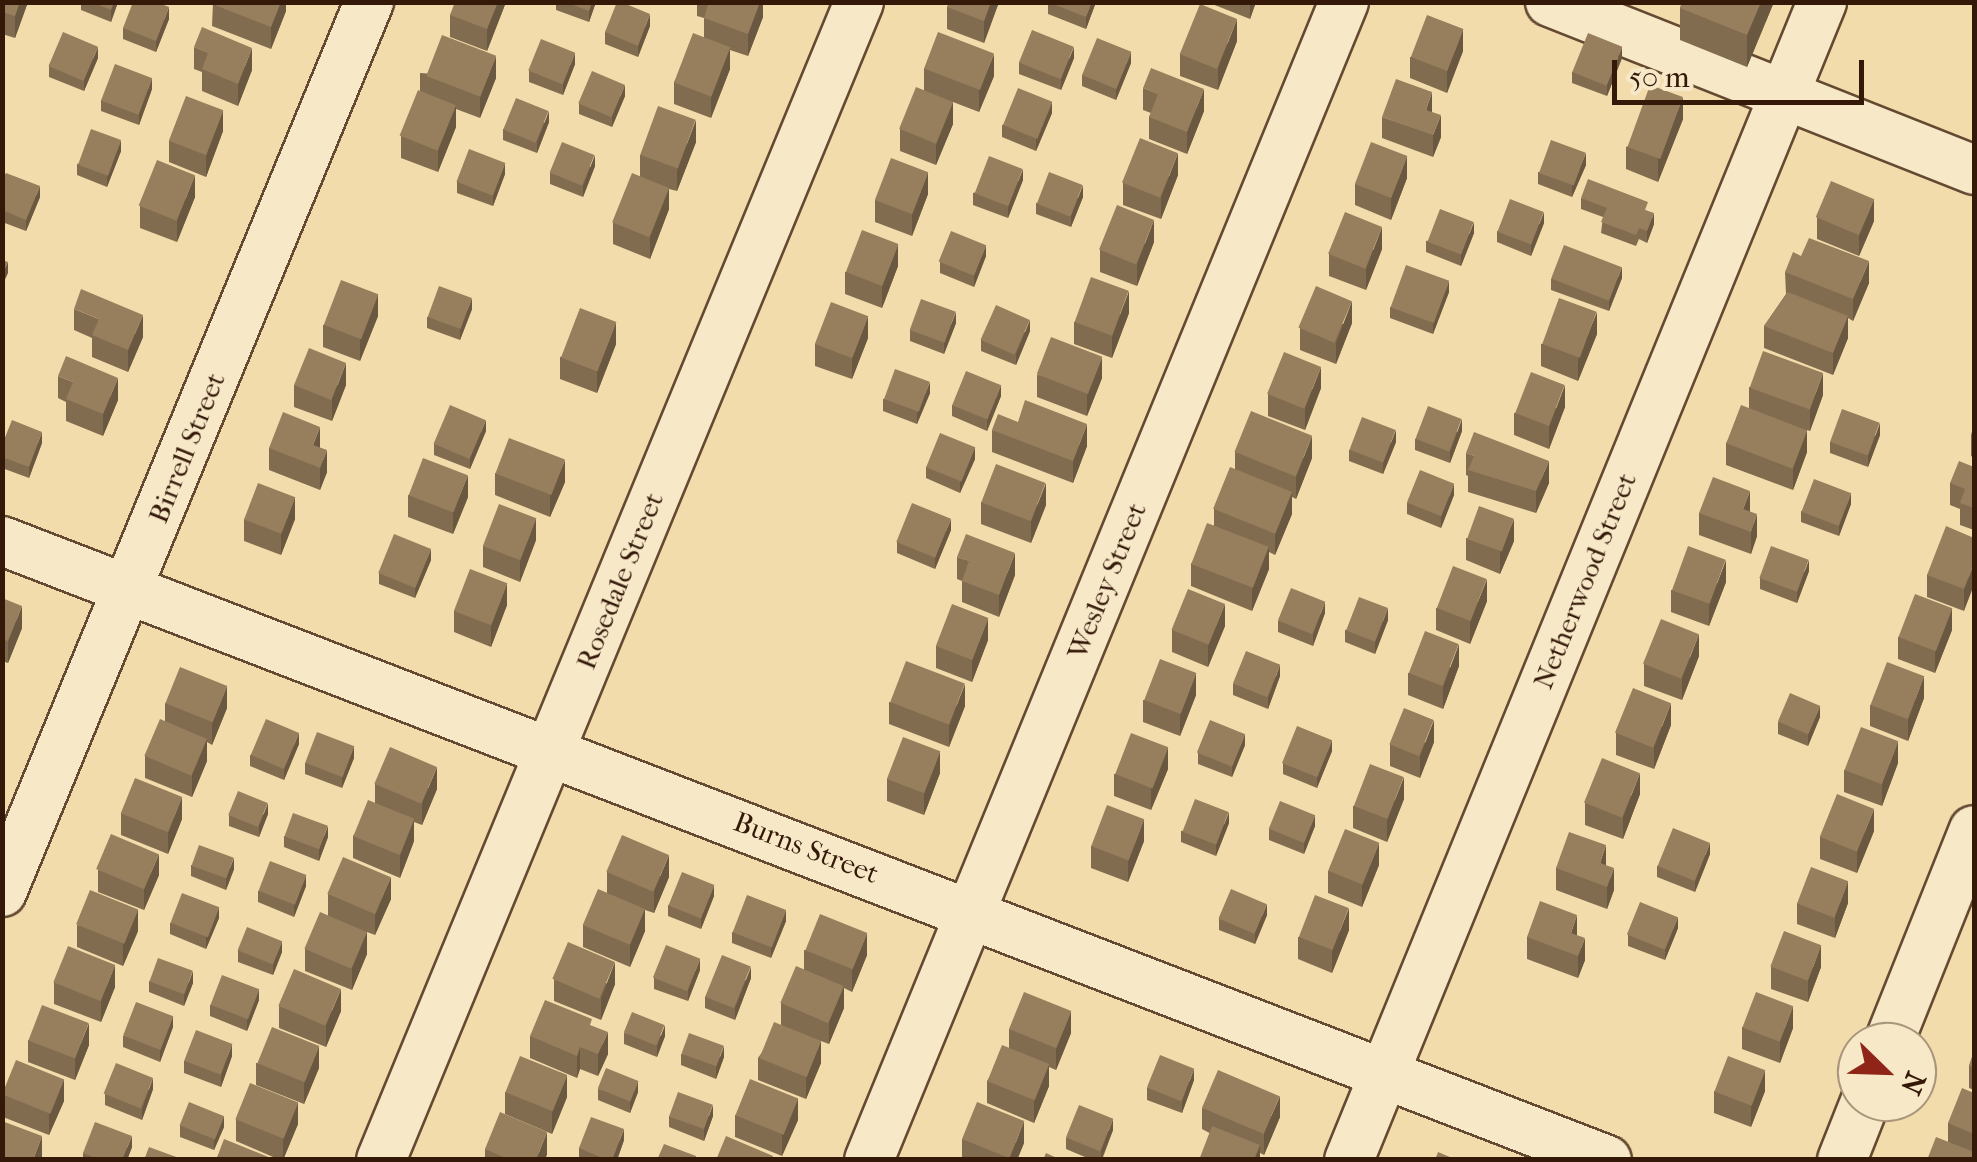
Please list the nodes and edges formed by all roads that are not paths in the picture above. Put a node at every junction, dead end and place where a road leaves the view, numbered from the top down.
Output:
1 (368, 2) edge
2 (858, 2) edge
3 (1344, 2) edge
4 (1550, 2) edge
5 (1822, 2) edge
6 (1784, 95) junction
7 (1974, 170) edge
8 (2, 542) edge
9 (127, 591) junction
10 (550, 750) junction
11 (1974, 830) edge
12 (2, 892) edge
13 (970, 912) junction
14 (1897, 1022) edge
15 (1384, 1071) junction
16 (1857, 1122) edge
17 (381, 1160) edge
18 (869, 1160) edge
19 (1349, 1160) edge
20 (1608, 1160) edge
21 (1842, 1160) edge

1 - 9 street, Birrell Street
2 - 10 street, Rosedale Street
3 - 13 street, Wesley Street
4 - 6 street
5 - 6 street, Netherwood Street
6 - 7 street
6 - 15 street, Netherwood Street
8 - 9 street, Burns Street
9 - 10 street, Burns Street
9 - 12 street, Birrell Street
10 - 13 street, Burns Street
10 - 17 street, Rosedale Street
11 - 14 street
13 - 15 street, Burns Street
13 - 18 street, Wesley Street
15 - 19 street, Netherwood Street
15 - 20 street, Burns Street
16 - 21 street

